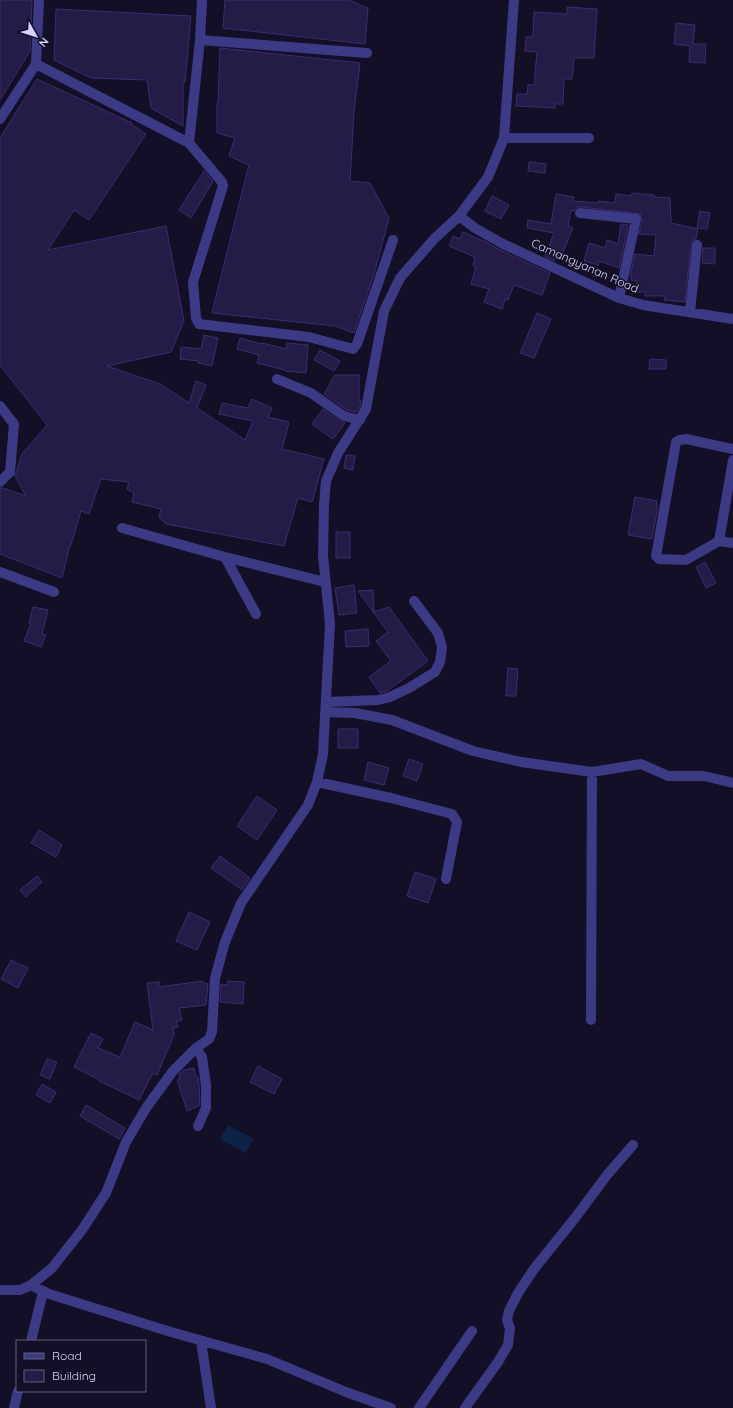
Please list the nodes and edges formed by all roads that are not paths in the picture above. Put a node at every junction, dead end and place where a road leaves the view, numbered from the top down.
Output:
1 (40, 0) edge
2 (202, 0) edge
3 (514, 0) edge
4 (200, 40) junction
5 (367, 53) dead end
6 (36, 64) junction
7 (0, 119) edge
8 (504, 138) junction
9 (589, 138) dead end
10 (189, 143) junction
11 (580, 213) dead end
12 (459, 216) junction
13 (393, 240) dead end
14 (697, 245) dead end
15 (619, 298) junction
16 (690, 312) junction
17 (733, 319) edge
18 (277, 379) dead end
19 (0, 406) edge
20 (360, 420) junction
21 (733, 449) edge
22 (733, 460) edge
23 (0, 482) edge
24 (122, 528) dead end
25 (719, 541) junction
26 (733, 543) edge
27 (225, 557) junction
28 (0, 572) edge
29 (325, 582) junction
30 (54, 592) dead end
31 (414, 601) dead end
32 (256, 614) dead end
33 (326, 707) junction
34 (592, 772) junction
35 (318, 782) junction
36 (733, 783) edge
37 (446, 879) dead end
38 (591, 1020) dead end
39 (196, 1048) junction
40 (198, 1126) dead end
41 (633, 1145) dead end
42 (31, 1285) junction
43 (0, 1290) edge
44 (44, 1292) junction
45 (472, 1331) dead end
46 (31, 1340) edge
47 (202, 1341) junction
48 (18, 1392) edge
49 (14, 1408) edge
50 (211, 1408) edge
51 (391, 1408) edge
52 (419, 1408) edge
53 (465, 1408) edge

1 - 6 street
2 - 4 street
3 - 8 street
4 - 5 street
4 - 10 street
6 - 7 street
6 - 10 street
8 - 9 street
8 - 12 street
10 - 13 street
11 - 15 street
12 - 15 street, Camangyanan Road
12 - 20 street
14 - 16 street
15 - 16 street, Camangyanan Road
16 - 17 street, Camangyanan Road
18 - 20 street
19 - 23 street
20 - 29 street
21 - 25 street
22 - 25 street
24 - 27 street
25 - 26 street
27 - 29 street
27 - 32 street
28 - 30 street
29 - 33 street
31 - 33 street
33 - 34 street
33 - 35 street
34 - 36 street
34 - 38 street
35 - 37 street
35 - 39 street
39 - 40 street
39 - 42 street
41 - 53 street
42 - 43 street
42 - 44 street
44 - 46 street
44 - 47 street
45 - 52 street
47 - 50 street
47 - 51 street
48 - 49 street

